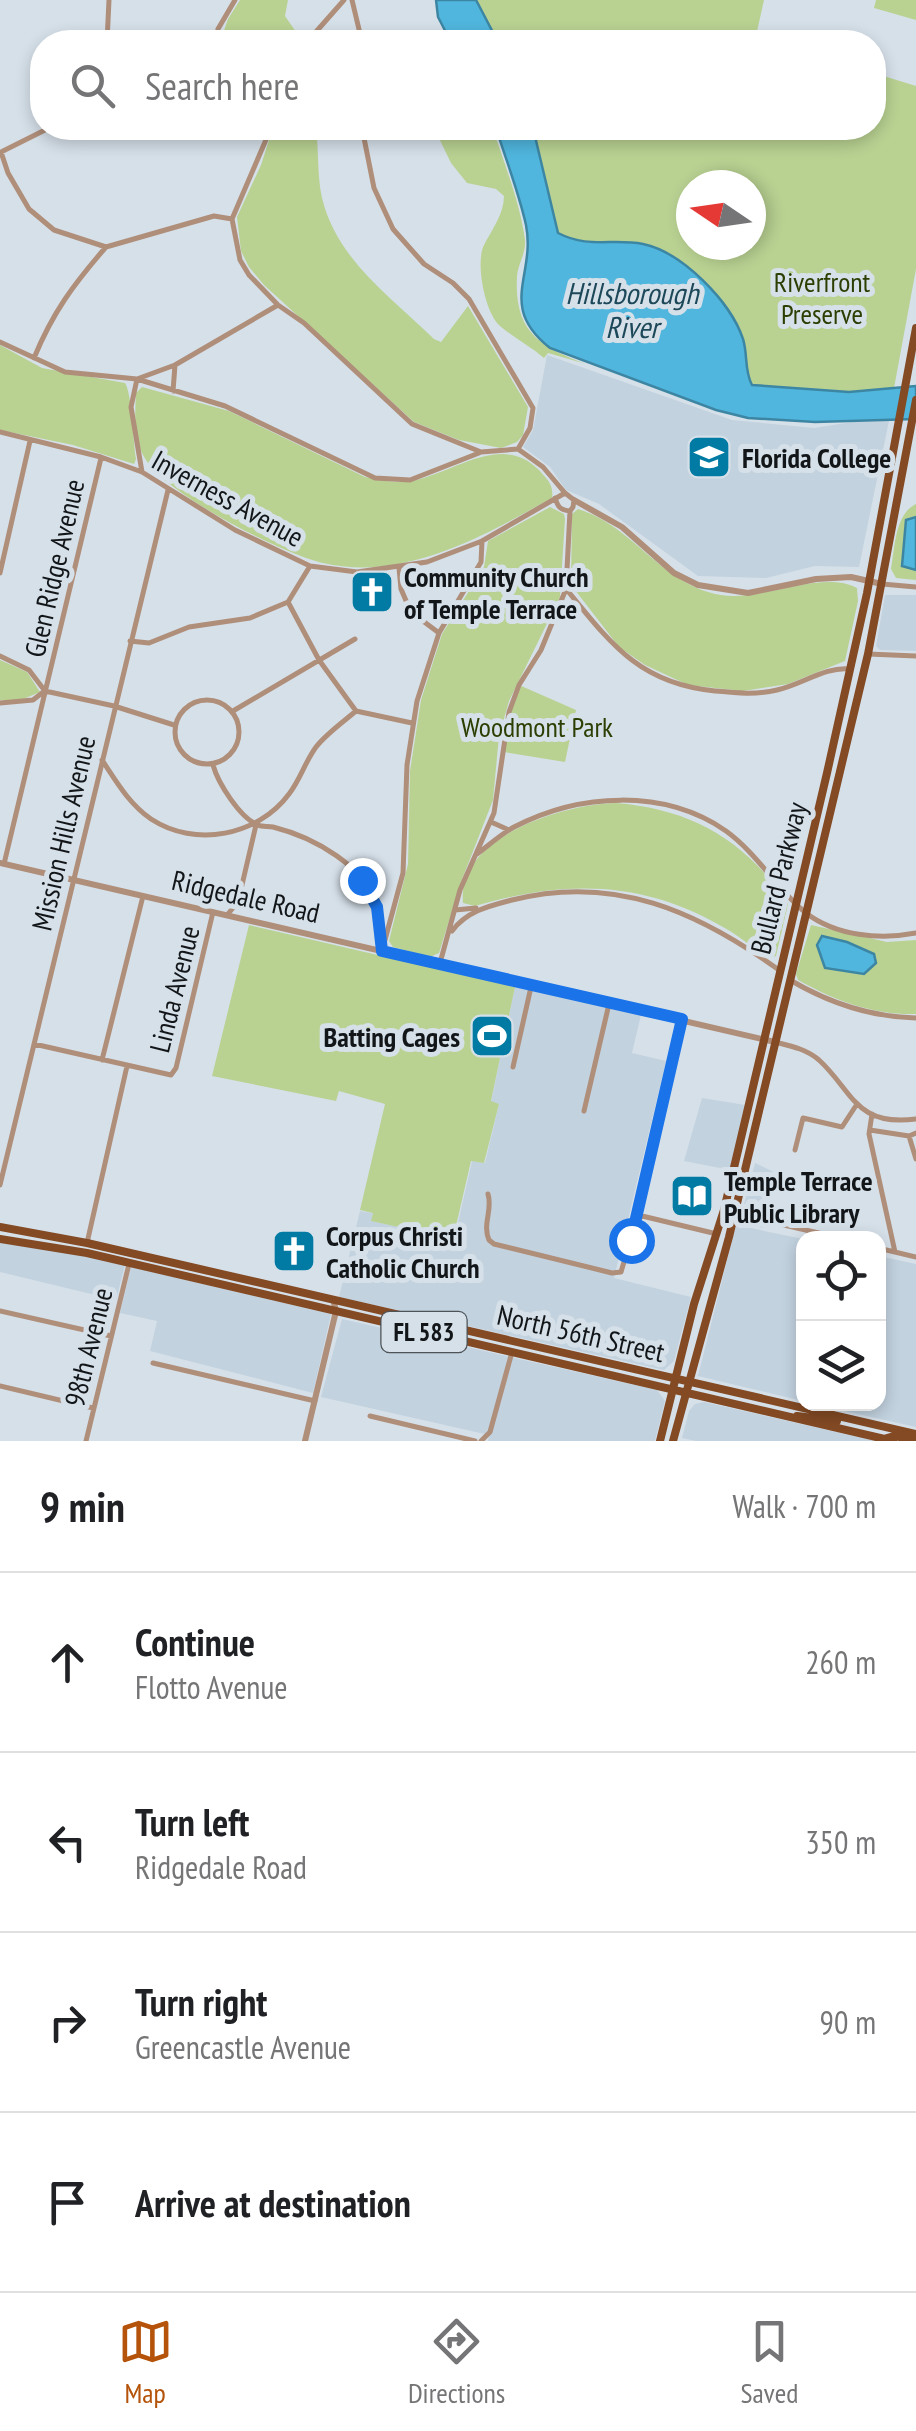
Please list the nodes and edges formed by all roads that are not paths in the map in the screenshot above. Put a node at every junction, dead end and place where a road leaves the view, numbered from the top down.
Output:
1 (109, 0) edge
2 (236, 0) edge
3 (344, 0) edge
4 (352, 0) edge
5 (107, 30) edge
6 (218, 30) edge
7 (318, 30) edge
8 (359, 30) edge
9 (30, 137) edge
10 (266, 140) edge
11 (364, 140) edge
12 (0, 151) edge
13 (232, 219) junction
14 (106, 247) junction
15 (278, 304) junction
16 (916, 328) edge
17 (0, 342) edge
18 (34, 358) junction
19 (175, 365) junction
20 (137, 379) junction
21 (173, 391) junction
22 (916, 400) edge
23 (0, 432) edge
24 (30, 441) junction
25 (518, 448) junction
26 (481, 452) junction
27 (101, 457) junction
28 (142, 472) junction
29 (549, 476) junction
30 (168, 490) junction
31 (565, 493) junction
32 (556, 497) junction
33 (546, 505) junction
34 (567, 507) junction
35 (482, 541) junction
36 (310, 566) junction
37 (399, 568) junction
38 (0, 573) edge
39 (869, 582) junction
40 (882, 584) junction
41 (916, 586) edge
42 (566, 589) junction
43 (288, 602) junction
44 (407, 603) dead end
45 (423, 621) dead end
46 (439, 633) junction
47 (355, 639) dead end
48 (130, 641) junction
49 (868, 654) junction
50 (0, 656) edge
51 (916, 656) edge
52 (320, 660) junction
53 (850, 668) junction
54 (45, 691) junction
55 (0, 703) edge
56 (114, 706) junction
57 (233, 711) junction
58 (356, 711) junction
59 (412, 723) junction
60 (174, 725) junction
61 (102, 759) junction
62 (213, 765) junction
63 (491, 822) junction
64 (256, 825) junction
65 (509, 830) junction
66 (478, 854) junction
67 (2, 863) edge
68 (73, 879) junction
69 (143, 896) junction
70 (796, 902) junction
71 (479, 908) junction
72 (455, 910) junction
73 (213, 912) junction
74 (806, 913) junction
75 (227, 914) junction
76 (916, 933) edge
77 (448, 937) junction
78 (382, 951) junction
79 (440, 963) junction
80 (779, 970) junction
81 (790, 980) junction
82 (531, 987) junction
83 (608, 1004) junction
84 (916, 1018) edge
85 (682, 1019) junction
86 (764, 1039) junction
87 (775, 1042) junction
88 (34, 1044) junction
89 (102, 1060) junction
90 (127, 1066) junction
91 (514, 1067) dead end
92 (857, 1104) junction
93 (584, 1111) dead end
94 (872, 1114) junction
95 (916, 1118) edge
96 (870, 1130) junction
97 (913, 1134) edge
98 (795, 1150) dead end
99 (916, 1160) edge
100 (0, 1185) edge
101 (488, 1194) dead end
102 (638, 1215) junction
103 (772, 1222) dead end
104 (0, 1228) edge
105 (810, 1231) edge
106 (717, 1234) junction
107 (0, 1238) edge
108 (87, 1243) junction
109 (886, 1250) edge
110 (895, 1252) junction
111 (131, 1253) junction
112 (916, 1257) edge
113 (129, 1264) junction
114 (192, 1267) junction
115 (190, 1278) junction
116 (288, 1289) junction
117 (245, 1290) junction
118 (333, 1299) junction
119 (0, 1311) edge
120 (336, 1311) junction
121 (384, 1322) junction
122 (434, 1322) junction
123 (111, 1336) junction
124 (506, 1339) junction
125 (466, 1342) junction
126 (512, 1352) junction
127 (569, 1354) junction
128 (154, 1363) dead end
129 (675, 1378) junction
130 (688, 1380) junction
131 (0, 1386) edge
132 (672, 1389) junction
133 (685, 1392) junction
134 (315, 1401) junction
135 (93, 1408) junction
136 (370, 1416) dead end
137 (793, 1418) junction
138 (852, 1420) junction
139 (916, 1437) edge
140 (890, 1440) edge
141 (86, 1441) edge
142 (305, 1441) edge
143 (478, 1441) edge
144 (660, 1441) edge
145 (673, 1441) edge

1 - 5 street
2 - 6 street
3 - 7 street
4 - 8 street
9 - 12 street
10 - 13 street
11 - 25 street
12 - 14 street
13 - 14 street
13 - 15 street
14 - 18 street
15 - 19 street
15 - 26 street
16 - 39 main road, Bullard Parkway
17 - 18 street
18 - 20 street
19 - 20 street
19 - 21 street
20 - 21 street
20 - 28 street
21 - 26 street
22 - 40 main road, Bullard Parkway
23 - 24 street, Inverness Avenue
24 - 27 street, Inverness Avenue
24 - 38 street
25 - 26 street
25 - 29 street
27 - 28 street, Inverness Avenue
27 - 54 street, Glen Ridge Avenue
28 - 30 street, Inverness Avenue
29 - 31 street
29 - 32 street
30 - 36 street, Inverness Avenue
30 - 48 street, Mission Hills Avenue
31 - 32 street
31 - 34 street
32 - 33 street, Inverness Avenue
32 - 34 street
33 - 34 street
33 - 35 street, Inverness Avenue
34 - 39 street
34 - 42 street
35 - 37 street, Inverness Avenue
35 - 46 street
36 - 37 street, Inverness Avenue
36 - 43 street
37 - 44 street
39 - 40 street
39 - 53 main road, Bullard Parkway
40 - 41 street
40 - 49 main road, Bullard Parkway
42 - 53 street
42 - 63 street
43 - 48 street
43 - 52 street
45 - 46 street
46 - 59 street
47 - 52 street
48 - 56 street, Mission Hills Avenue
49 - 51 street
49 - 74 main road, Bullard Parkway
50 - 54 street
52 - 57 street
52 - 58 street
53 - 70 main road, Bullard Parkway
54 - 55 street
54 - 56 street
54 - 67 street, Glen Ridge Avenue
56 - 60 street
56 - 61 street, Mission Hills Avenue
57 - 60 street
57 - 62 street
58 - 59 street
58 - 64 street
59 - 78 street
60 - 62 street
61 - 64 street
61 - 68 street, Mission Hills Avenue
62 - 64 street
63 - 65 street
63 - 66 street
64 - 75 street
64 - 78 street
65 - 66 street
65 - 70 street
66 - 72 street
67 - 68 street, Ridgedale Road
68 - 69 street, Ridgedale Road
68 - 88 street, Mission Hills Avenue
69 - 73 street, Ridgedale Road
69 - 89 street
70 - 74 street
70 - 80 main road, Bullard Parkway
71 - 72 street
71 - 77 street
71 - 80 street
72 - 77 street
73 - 75 street, Ridgedale Road
73 - 90 street, Linda Avenue
74 - 76 street
74 - 81 main road, Bullard Parkway
75 - 78 street, Ridgedale Road
77 - 79 street
78 - 79 street, Ridgedale Road
79 - 82 street, Ridgedale Road
80 - 86 main road, Bullard Parkway
81 - 84 street
81 - 87 main road, Bullard Parkway
82 - 83 street, Ridgedale Road
82 - 91 street
83 - 85 street, Ridgedale Road
83 - 93 street
85 - 86 street, Ridgedale Road
85 - 102 street
86 - 87 street, Ridgedale Road
86 - 106 main road, Bullard Parkway
87 - 92 street
87 - 130 main road, Bullard Parkway
88 - 89 street
88 - 100 street, Mission Hills Avenue
89 - 90 street
90 - 108 street
92 - 94 street
92 - 98 street
94 - 95 street
94 - 96 street
96 - 97 street
96 - 110 street
97 - 99 street
101 - 102 street
102 - 106 street
103 - 105 street
104 - 108 main road, North 56th Street / FL 583
106 - 129 main road, Bullard Parkway
107 - 113 main road, North 56th Street / FL 583
108 - 111 main road, North 56th Street / FL 583
109 - 110 street
110 - 112 street
111 - 113 main road
111 - 114 main road, North 56th Street / FL 583
113 - 115 main road, North 56th Street / FL 583
113 - 123 street, 98th Avenue
114 - 115 main road
114 - 116 main road, North 56th Street / FL 583
115 - 117 main road, North 56th Street / FL 583
116 - 117 main road
116 - 118 main road, North 56th Street / FL 583
117 - 120 main road, North 56th Street / FL 583
118 - 120 street
118 - 122 main road, North 56th Street / FL 583
119 - 123 street
120 - 121 main road, North 56th Street / FL 583
120 - 134 street
121 - 122 main road
121 - 125 main road, North 56th Street / FL 583
122 - 124 main road, North 56th Street / FL 583
123 - 135 street, 98th Avenue
124 - 125 main road
124 - 127 main road, North 56th Street / FL 583
125 - 126 main road, North 56th Street / FL 583
126 - 127 main road
126 - 132 main road, North 56th Street / FL 583
126 - 143 street
127 - 129 main road, North 56th Street / FL 583
128 - 134 street
129 - 130 main road, North 56th Street / FL 583
129 - 132 main road, Bullard Parkway
130 - 133 main road, Bullard Parkway
130 - 138 main road, North 56th Street / FL 583
131 - 135 street
132 - 133 main road, North 56th Street / FL 583
132 - 144 main road, Bullard Parkway
133 - 137 main road, North 56th Street / FL 583
133 - 145 main road, Bullard Parkway
134 - 142 street
135 - 141 street, 98th Avenue
136 - 143 street
137 - 138 main road
137 - 140 main road, North 56th Street / FL 583
138 - 139 main road, North 56th Street / FL 583
139 - 140 main road, North 56th Street

